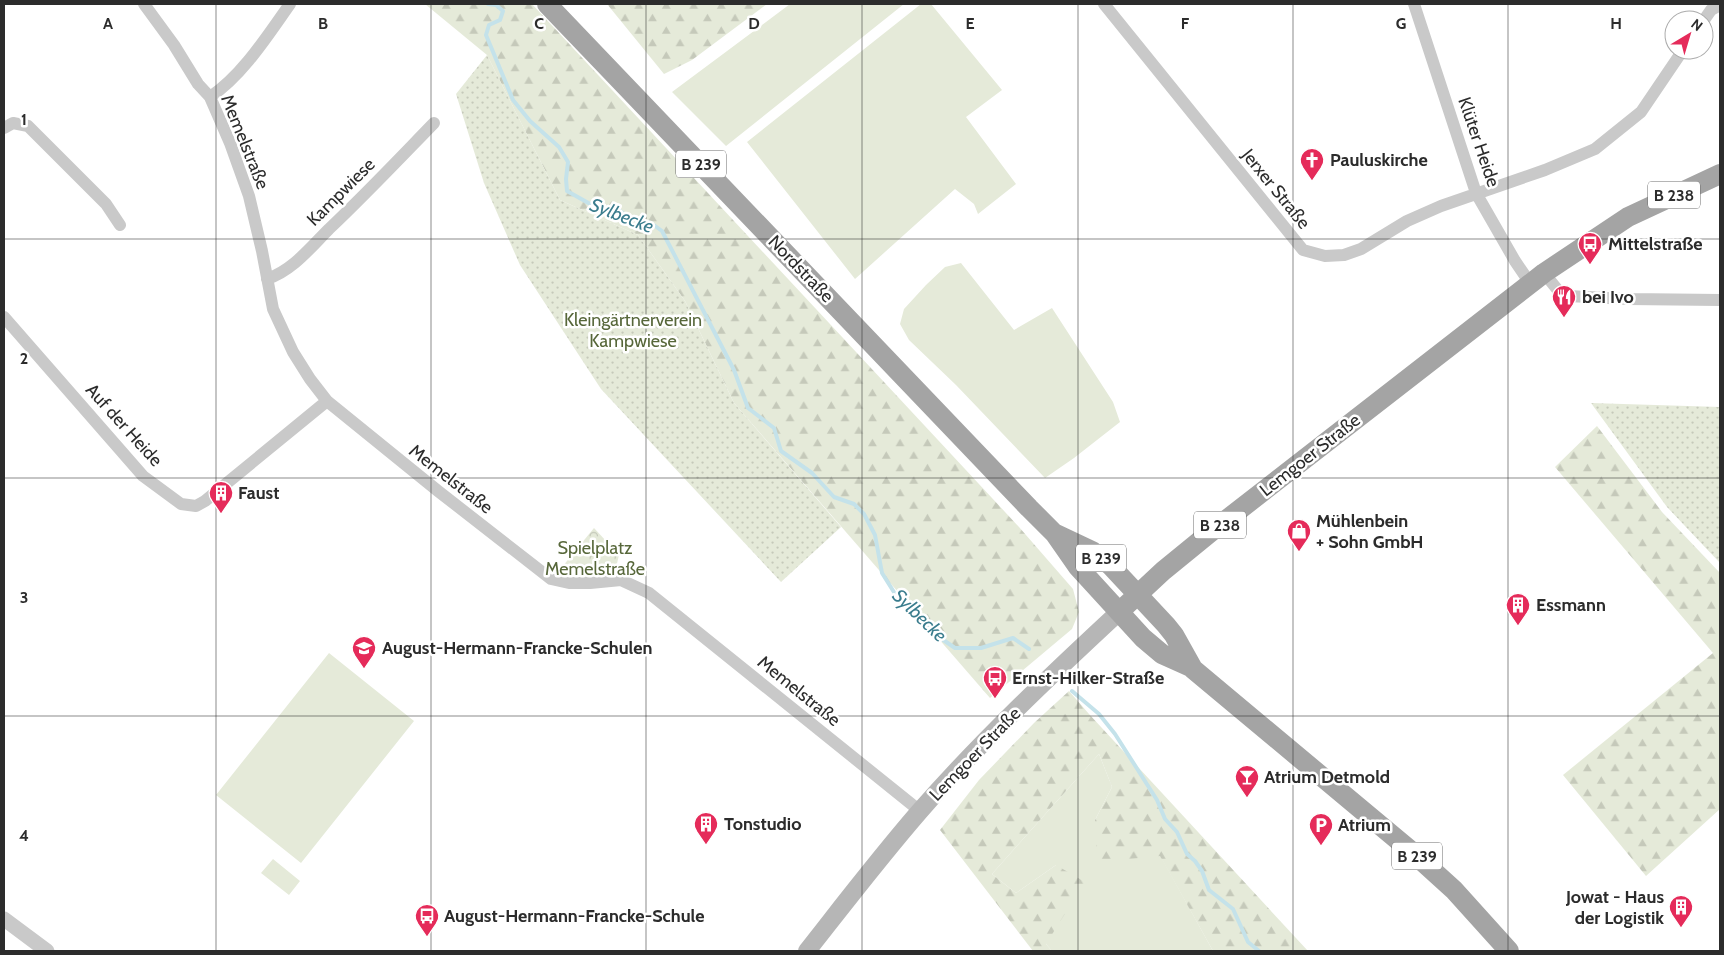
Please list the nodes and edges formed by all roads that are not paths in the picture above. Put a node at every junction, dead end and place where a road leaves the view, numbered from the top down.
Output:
1 (144, 4) edge
2 (290, 4) edge
3 (547, 4) edge
4 (1104, 4) edge
5 (1414, 4) edge
6 (1676, 60) edge
7 (210, 97) junction
8 (434, 123) dead end
9 (4, 128) edge
10 (1720, 174) edge
11 (1476, 193) junction
12 (120, 225) dead end
13 (1537, 278) junction
14 (268, 279) junction
15 (1720, 300) edge
16 (4, 317) edge
17 (327, 401) junction
18 (1055, 534) junction
19 (1138, 595) junction
20 (1118, 612) junction
21 (1191, 667) junction
22 (920, 811) junction
23 (4, 918) edge
24 (813, 949) edge
25 (47, 951) edge
26 (1509, 951) edge

1 - 7 street, Memelstraße
2 - 7 street
3 - 18 main road, Nordstraße / B 239
4 - 11 street, Jerxer Straße
5 - 11 street, Klüter Heide
6 - 11 street, Jerxer Straße
7 - 14 street, Memelstraße
8 - 14 street, Kampwiese
9 - 12 street
10 - 13 main road, Lemgoer Straße / B 238
11 - 13 street, Klüter Heide
13 - 15 street
13 - 19 main road, Lemgoer Straße / B 238
14 - 17 street, Memelstraße
16 - 17 street, Auf der Heide
17 - 22 street, Memelstraße
18 - 19 main road, Nordstraße / B 239
18 - 20 main road, Nordstraße / B 239
19 - 20 main road, Lemgoer Straße
19 - 21 main road, B 239
20 - 21 main road, Nordstraße / B 239
20 - 22 main road, Lemgoer Straße
21 - 26 main road, B 239
22 - 24 main road, Lemgoer Straße
23 - 25 street

